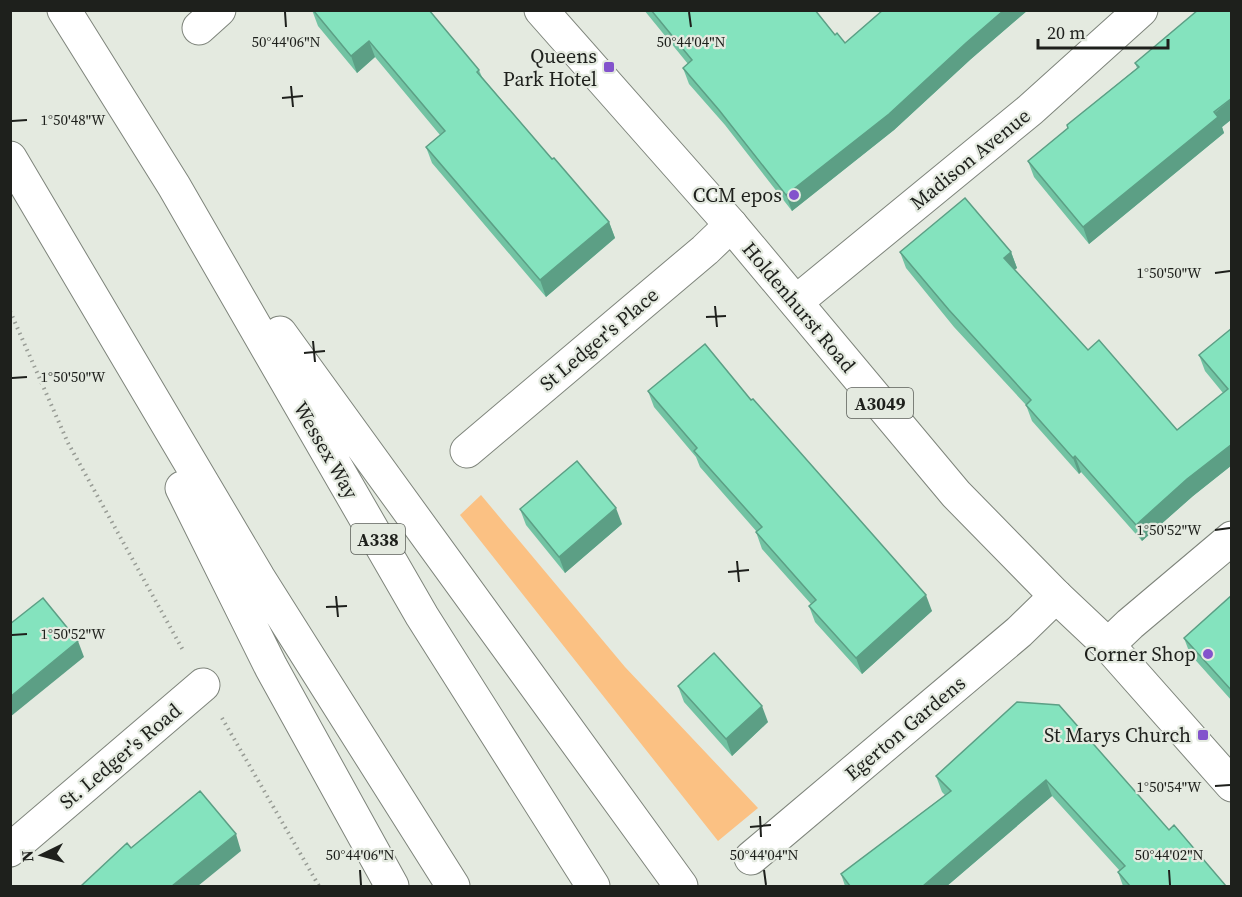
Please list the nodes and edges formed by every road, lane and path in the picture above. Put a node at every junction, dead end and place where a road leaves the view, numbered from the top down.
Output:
1 (64, 10) edge
2 (541, 10) edge
3 (1141, 10) edge
4 (10, 159) edge
5 (174, 186) junction
6 (731, 225) junction
7 (58, 239) junction
8 (796, 302) junction
9 (10, 310) edge
10 (466, 451) dead end
11 (1232, 538) edge
12 (1056, 596) junction
13 (1108, 645) junction
14 (203, 685) junction
15 (1232, 785) edge
16 (10, 850) edge
17 (751, 858) dead end
18 (319, 886) edge
19 (392, 886) edge
20 (453, 886) edge
21 (593, 886) edge
22 (681, 886) edge

1 - 5 main road, Wessex Way / A338
2 - 6 main road, Holdenhurst Road / A3049
3 - 8 main road, Madison Avenue
4 - 7 main road
5 - 21 main road, Wessex Way / A338
5 - 22 main road
6 - 8 main road, Holdenhurst Road / A3049
6 - 10 main road, St Ledger's Place
7 - 19 main road
7 - 20 main road
8 - 12 main road, Holdenhurst Road / A3049
9 - 14 path
11 - 13 main road
12 - 13 main road, Holdenhurst Road / A3049
12 - 17 main road, Egerton Gardens
13 - 15 main road, Holdenhurst Road / A3049
14 - 16 main road, St. Ledger's Road
14 - 18 path

